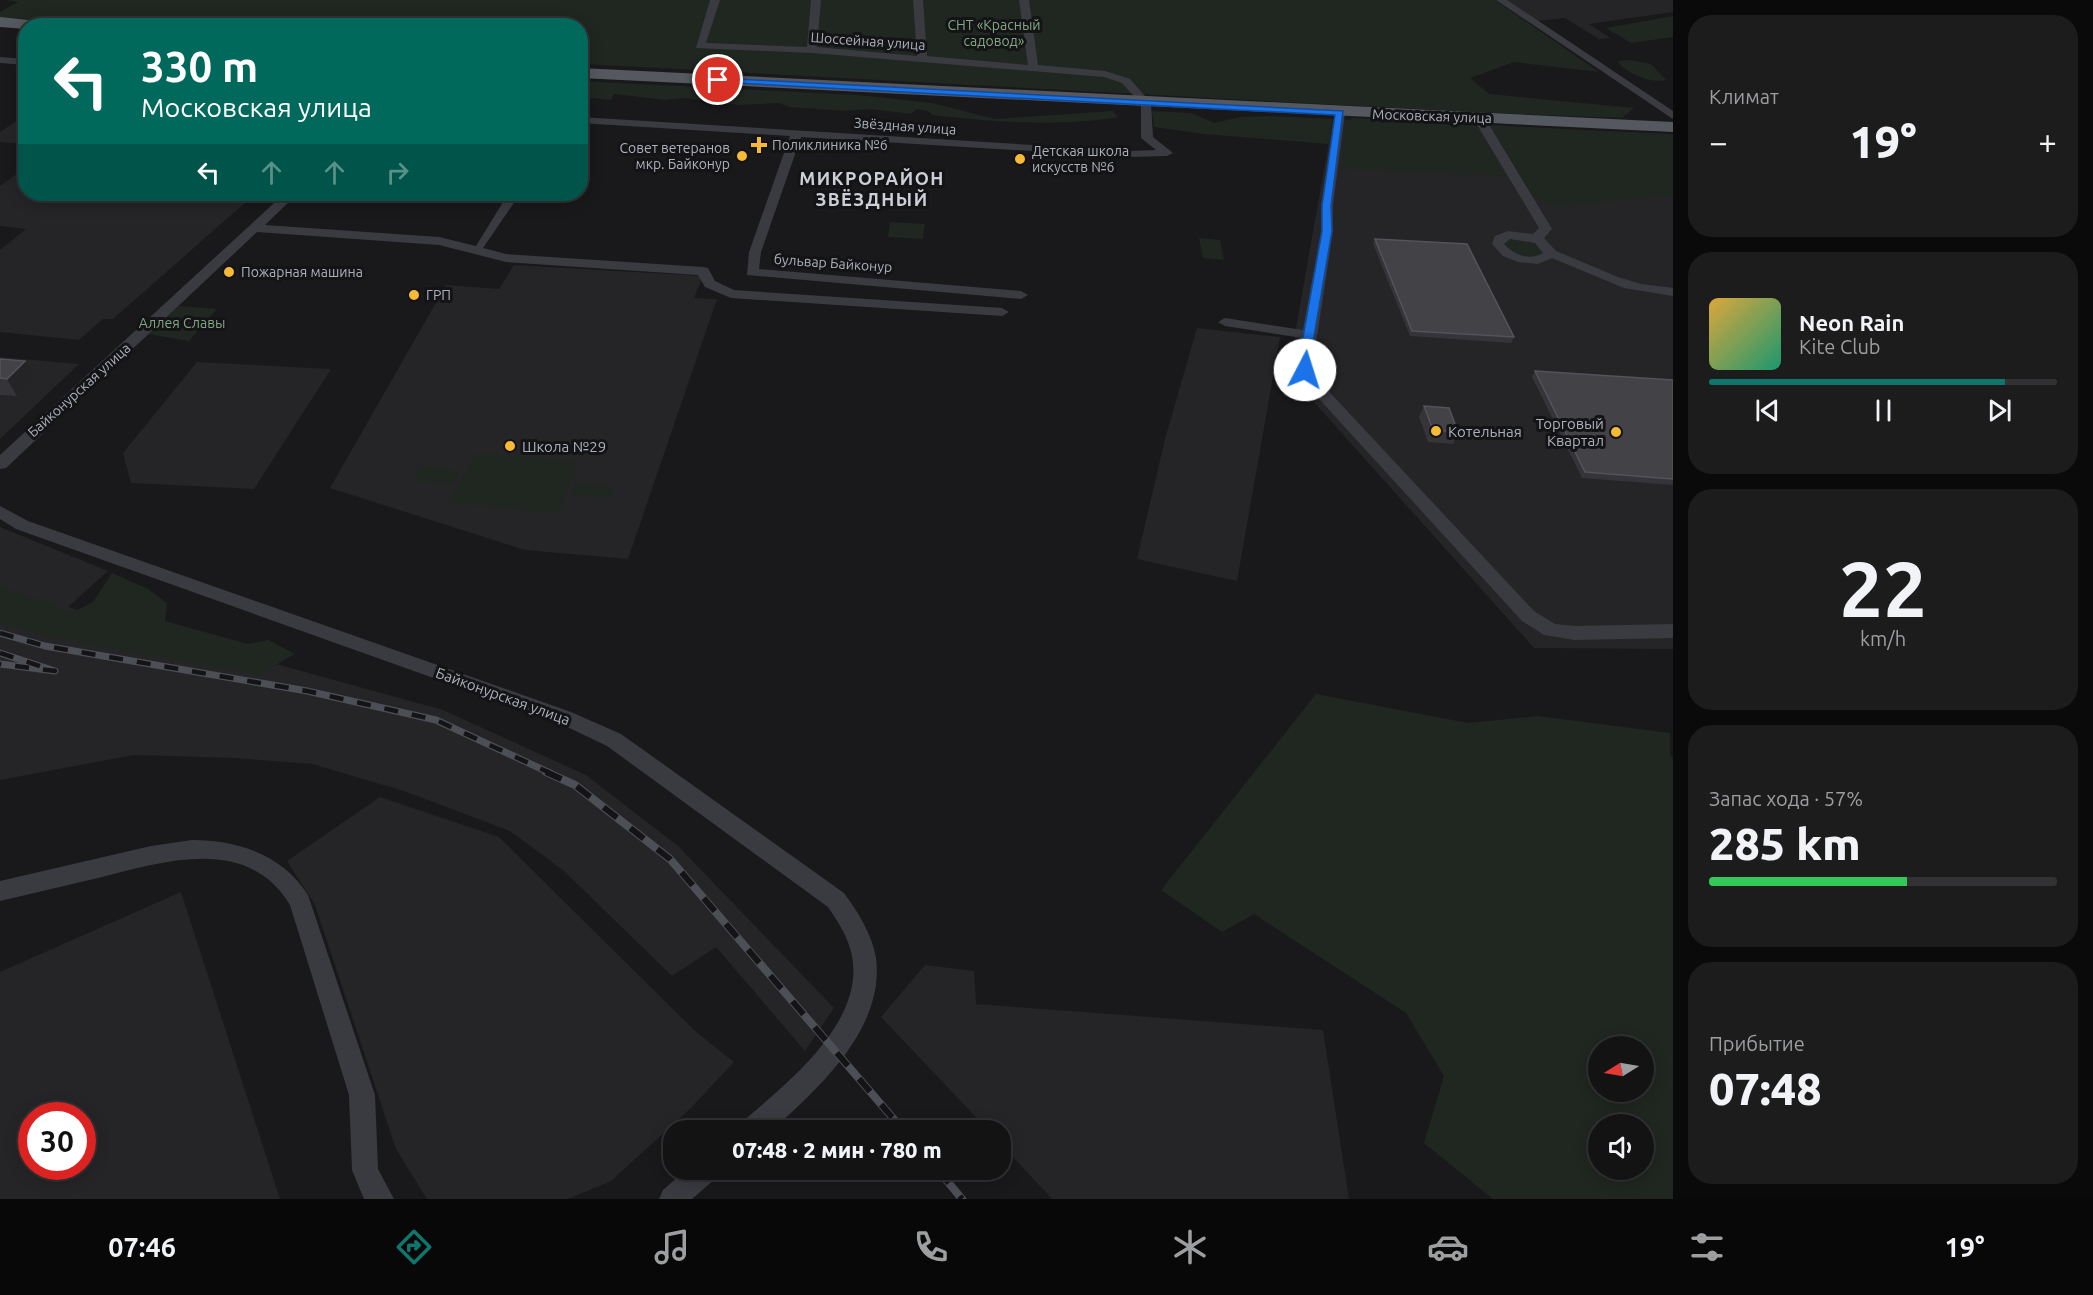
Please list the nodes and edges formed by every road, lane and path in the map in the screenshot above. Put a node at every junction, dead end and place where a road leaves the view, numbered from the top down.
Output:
1 (715, 0) edge
2 (816, 0) edge
3 (918, 0) edge
4 (1024, 0) edge
5 (1501, 0) edge
6 (0, 22) edge
7 (18, 24) edge
8 (812, 50) junction
9 (922, 59) junction
10 (0, 60) edge
11 (18, 61) edge
12 (1033, 66) junction
13 (588, 73) edge
14 (1146, 103) junction
15 (1340, 112) junction
16 (1673, 116) edge
17 (1479, 117) junction
18 (588, 121) edge
19 (1673, 127) edge
20 (796, 134) junction
21 (283, 201) edge
22 (509, 201) edge
23 (254, 228) junction
24 (1534, 238) junction
25 (481, 245) dead end
26 (1550, 254) junction
27 (1673, 292) edge
28 (1021, 295) dead end
29 (1002, 312) dead end
30 (1225, 322) dead end
31 (1309, 335) junction
32 (0, 464) edge
33 (0, 512) edge
34 (1673, 632) edge
35 (0, 891) edge
36 (765, 1120) edge
37 (694, 1180) edge
38 (381, 1199) edge
39 (672, 1199) edge

1 - 8 street, Шоссейная улица
2 - 8 street
3 - 9 street
4 - 12 street
5 - 16 street
6 - 7 main road
8 - 9 street, Шоссейная улица
9 - 12 street, Шоссейная улица
10 - 11 street
12 - 14 street, Шоссейная улица
13 - 14 main road, Московская улица
14 - 15 main road, Московская улица
14 - 20 street, Звёздная улица
15 - 17 main road, Московская улица
15 - 31 street
17 - 19 main road, Московская улица
17 - 24 street
18 - 20 street, Звёздная улица
20 - 28 street, бульвар Байконур
21 - 23 street, Байконурская улица
22 - 25 street
23 - 29 street
23 - 32 street, Байконурская улица
24 - 26 street
24 - 26 street
26 - 27 street
30 - 31 street
31 - 34 street
33 - 36 street, Байконурская улица
35 - 38 street
37 - 39 street

